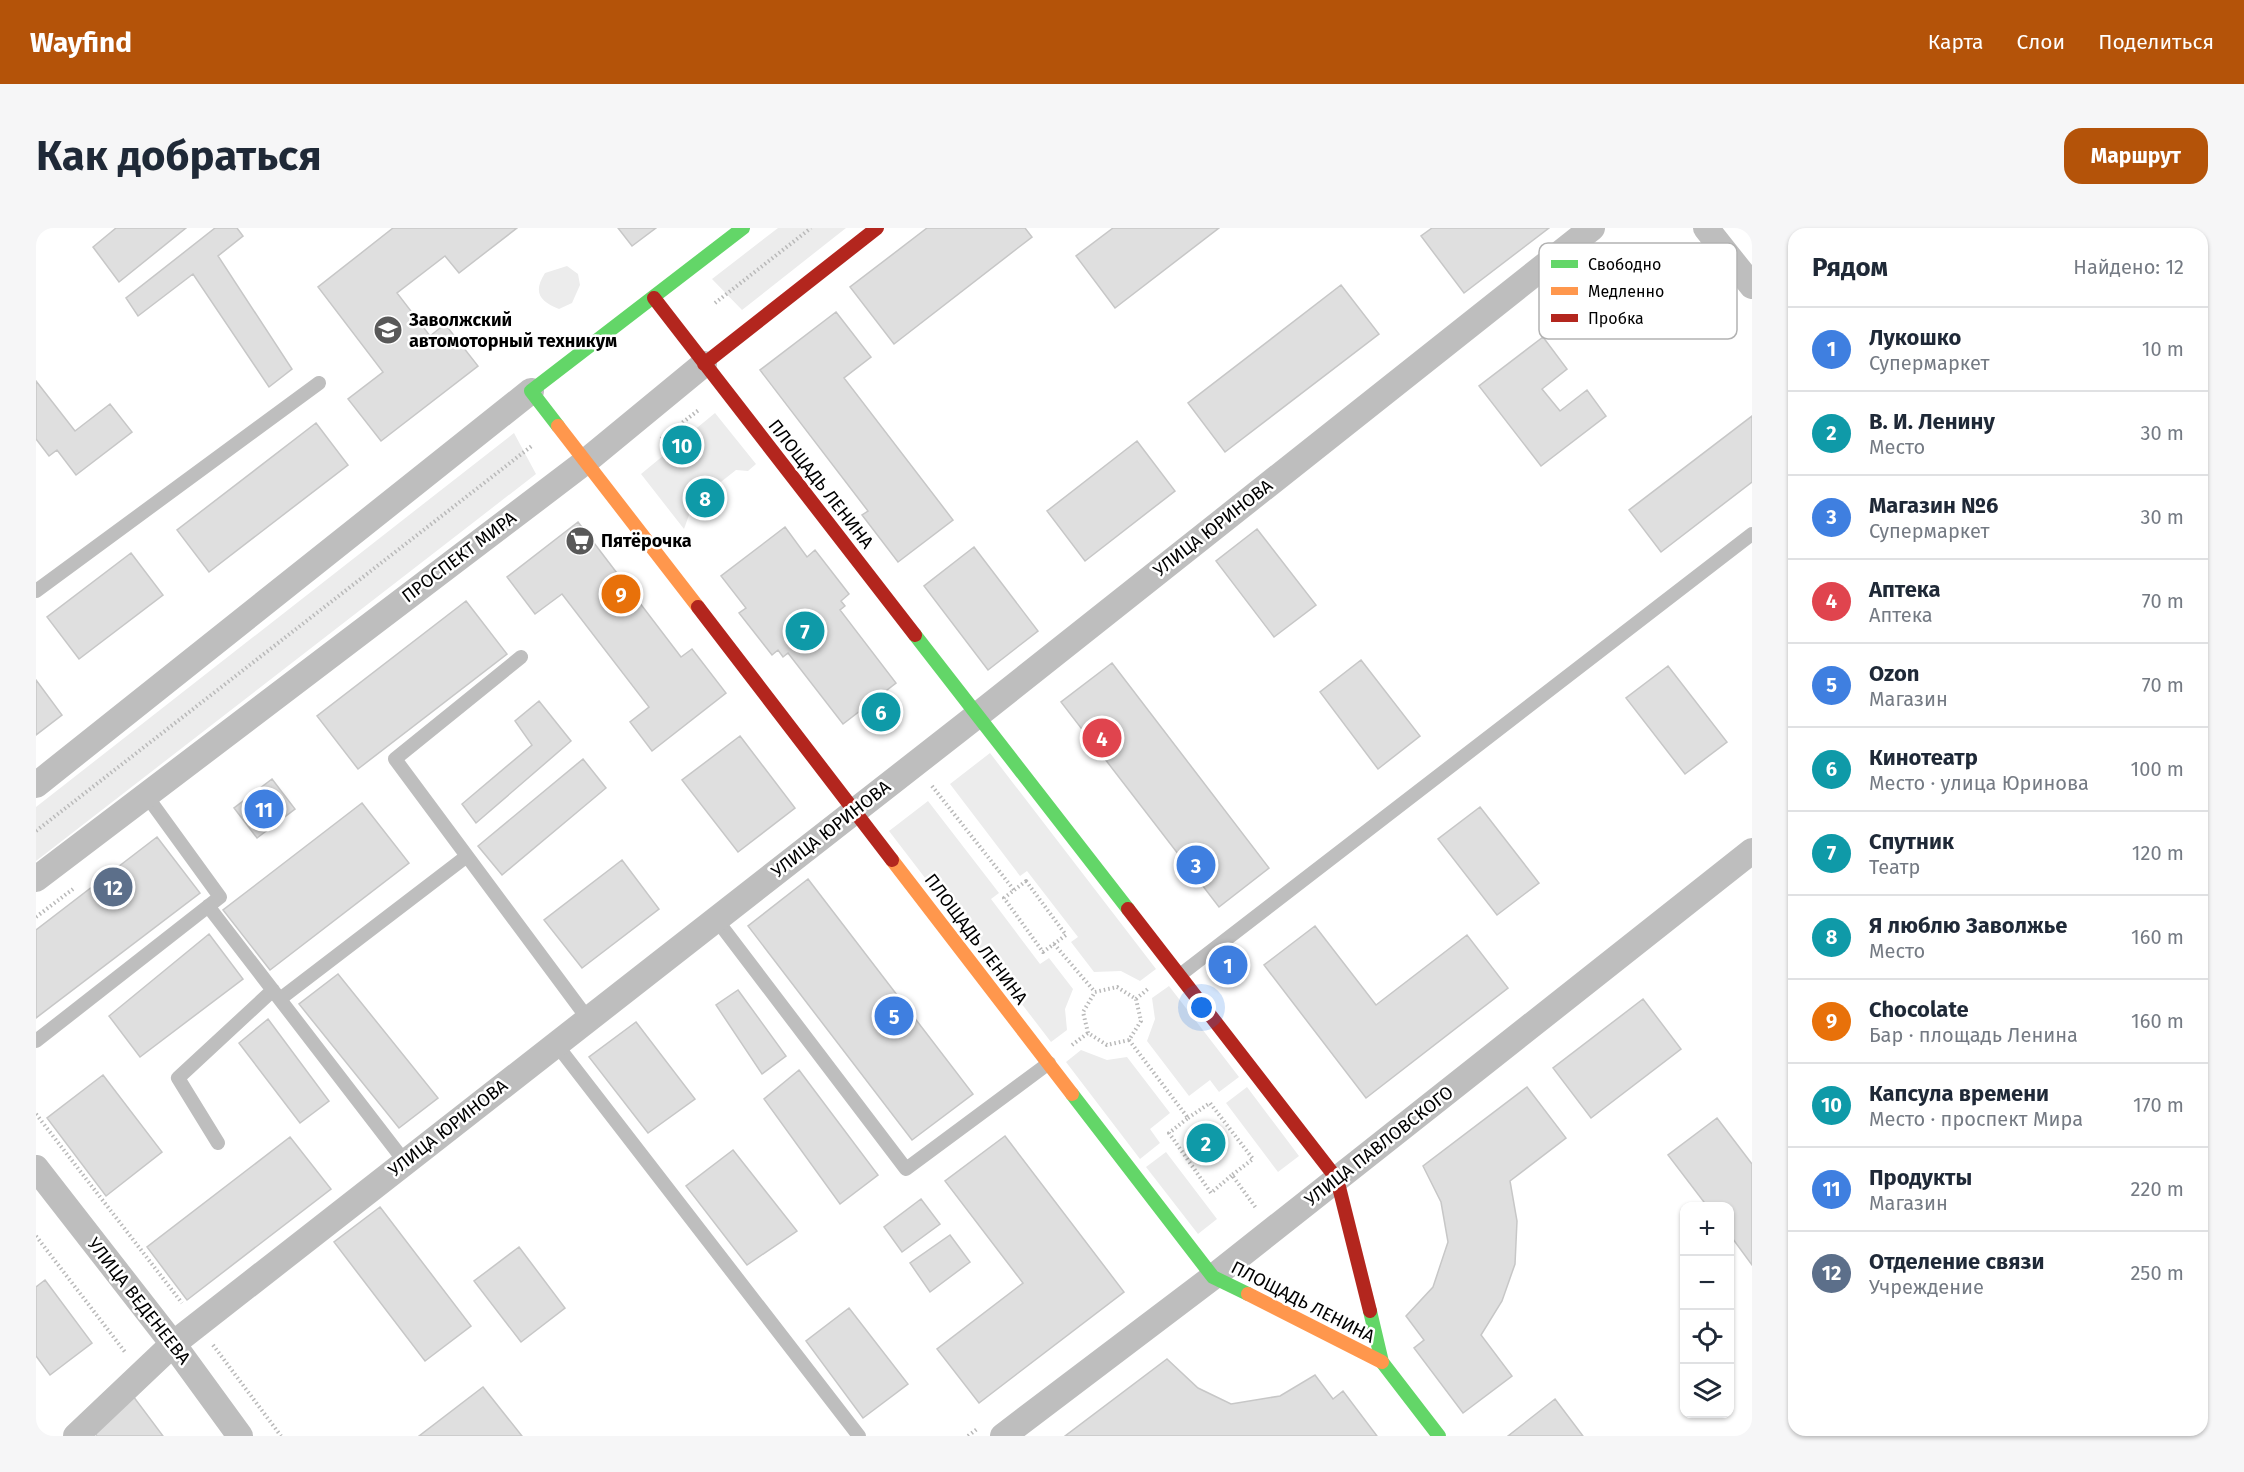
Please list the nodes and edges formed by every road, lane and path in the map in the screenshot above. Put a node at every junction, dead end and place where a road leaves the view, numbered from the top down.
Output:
1 (743, 228) edge
2 (811, 228) edge
3 (877, 228) edge
4 (1592, 228) edge
5 (1707, 228) edge
6 (1573, 243) edge
7 (1719, 243) edge
8 (1737, 267) edge
9 (1539, 270) edge
10 (1752, 286) edge
11 (654, 298) junction
12 (715, 303) dead end
13 (704, 364) junction
14 (319, 383) dead end
15 (531, 391) junction
16 (557, 426) junction
17 (585, 462) junction
18 (1752, 534) edge
19 (36, 591) edge
20 (521, 657) dead end
21 (979, 714) junction
22 (915, 764) junction
23 (36, 785) edge
24 (146, 795) junction
25 (855, 810) junction
26 (36, 831) edge
27 (1752, 851) edge
28 (467, 856) junction
29 (36, 879) edge
30 (1014, 890) junction
31 (208, 906) junction
32 (716, 919) junction
33 (1054, 944) junction
34 (1180, 975) junction
35 (1095, 992) junction
36 (276, 994) junction
37 (588, 1019) junction
38 (1129, 1040) junction
39 (36, 1041) edge
40 (556, 1044) junction
41 (1049, 1063) junction
42 (36, 1113) edge
43 (1188, 1118) junction
44 (218, 1143) dead end
45 (405, 1162) junction
46 (36, 1168) edge
47 (1232, 1175) junction
48 (1337, 1179) junction
49 (1272, 1230) junction
50 (36, 1236) edge
51 (1213, 1277) junction
52 (198, 1324) junction
53 (173, 1344) junction
54 (1382, 1362) junction
55 (141, 1374) junction
56 (76, 1436) edge
57 (240, 1436) edge
58 (281, 1436) edge
59 (859, 1436) edge
60 (1003, 1436) edge
61 (1438, 1436) edge

1 - 11 street
2 - 12 path
3 - 13 street, ПРОСПЕКТ МИРА
4 - 6 street, УЛИЦА ЮРИНОВА
5 - 7 street
8 - 10 street
9 - 21 street, УЛИЦА ЮРИНОВА
11 - 13 street, ПЛОЩАДЬ ЛЕНИНА
11 - 15 street
13 - 17 street, ПРОСПЕКТ МИРА
13 - 21 street, ПЛОЩАДЬ ЛЕНИНА
14 - 19 lane
15 - 16 street, ПЛОЩАДЬ ЛЕНИНА
15 - 23 street
16 - 17 street, ПЛОЩАДЬ ЛЕНИНА
16 - 26 path
17 - 24 street, ПРОСПЕКТ МИРА
17 - 25 street, ПЛОЩАДЬ ЛЕНИНА
18 - 34 lane
20 - 28 lane
21 - 22 street, УЛИЦА ЮРИНОВА
21 - 34 street, ПЛОЩАДЬ ЛЕНИНА
22 - 25 street, УЛИЦА ЮРИНОВА
22 - 30 path
24 - 29 street, ПРОСПЕКТ МИРА
24 - 31 lane
25 - 32 street, УЛИЦА ЮРИНОВА
25 - 41 street, ПЛОЩАДЬ ЛЕНИНА
27 - 48 street, УЛИЦА ПАВЛОВСКОГО
28 - 36 lane
28 - 37 lane
30 - 33 path
30 - 33 path
31 - 36 lane
31 - 39 lane
32 - 37 street, УЛИЦА ЮРИНОВА
32 - 41 lane
33 - 35 path
34 - 48 street, ПЛОЩАДЬ ЛЕНИНА
35 - 38 path
35 - 38 path
36 - 44 lane
36 - 45 lane
37 - 40 street, УЛИЦА ЮРИНОВА
38 - 43 path
40 - 45 street, УЛИЦА ЮРИНОВА
40 - 59 lane
41 - 51 street, ПЛОЩАДЬ ЛЕНИНА
42 - 52 path
43 - 47 path
43 - 47 path
45 - 52 street, УЛИЦА ЮРИНОВА
46 - 53 street, УЛИЦА ВЕДЕНЕЕВА
47 - 49 path
48 - 49 street, УЛИЦА ПАВЛОВСКОГО
48 - 54 street, ПЛОЩАДЬ ЛЕНИНА
49 - 51 street, УЛИЦА ПАВЛОВСКОГО
50 - 55 path
51 - 54 street, ПЛОЩАДЬ ЛЕНИНА
51 - 60 street, УЛИЦА ПАВЛОВСКОГО
52 - 53 street, УЛИЦА ЮРИНОВА
52 - 58 path
53 - 55 street, УЛИЦА ЮРИНОВА
53 - 57 street, УЛИЦА ВЕДЕНЕЕВА
54 - 61 street
55 - 56 street, УЛИЦА ЮРИНОВА

